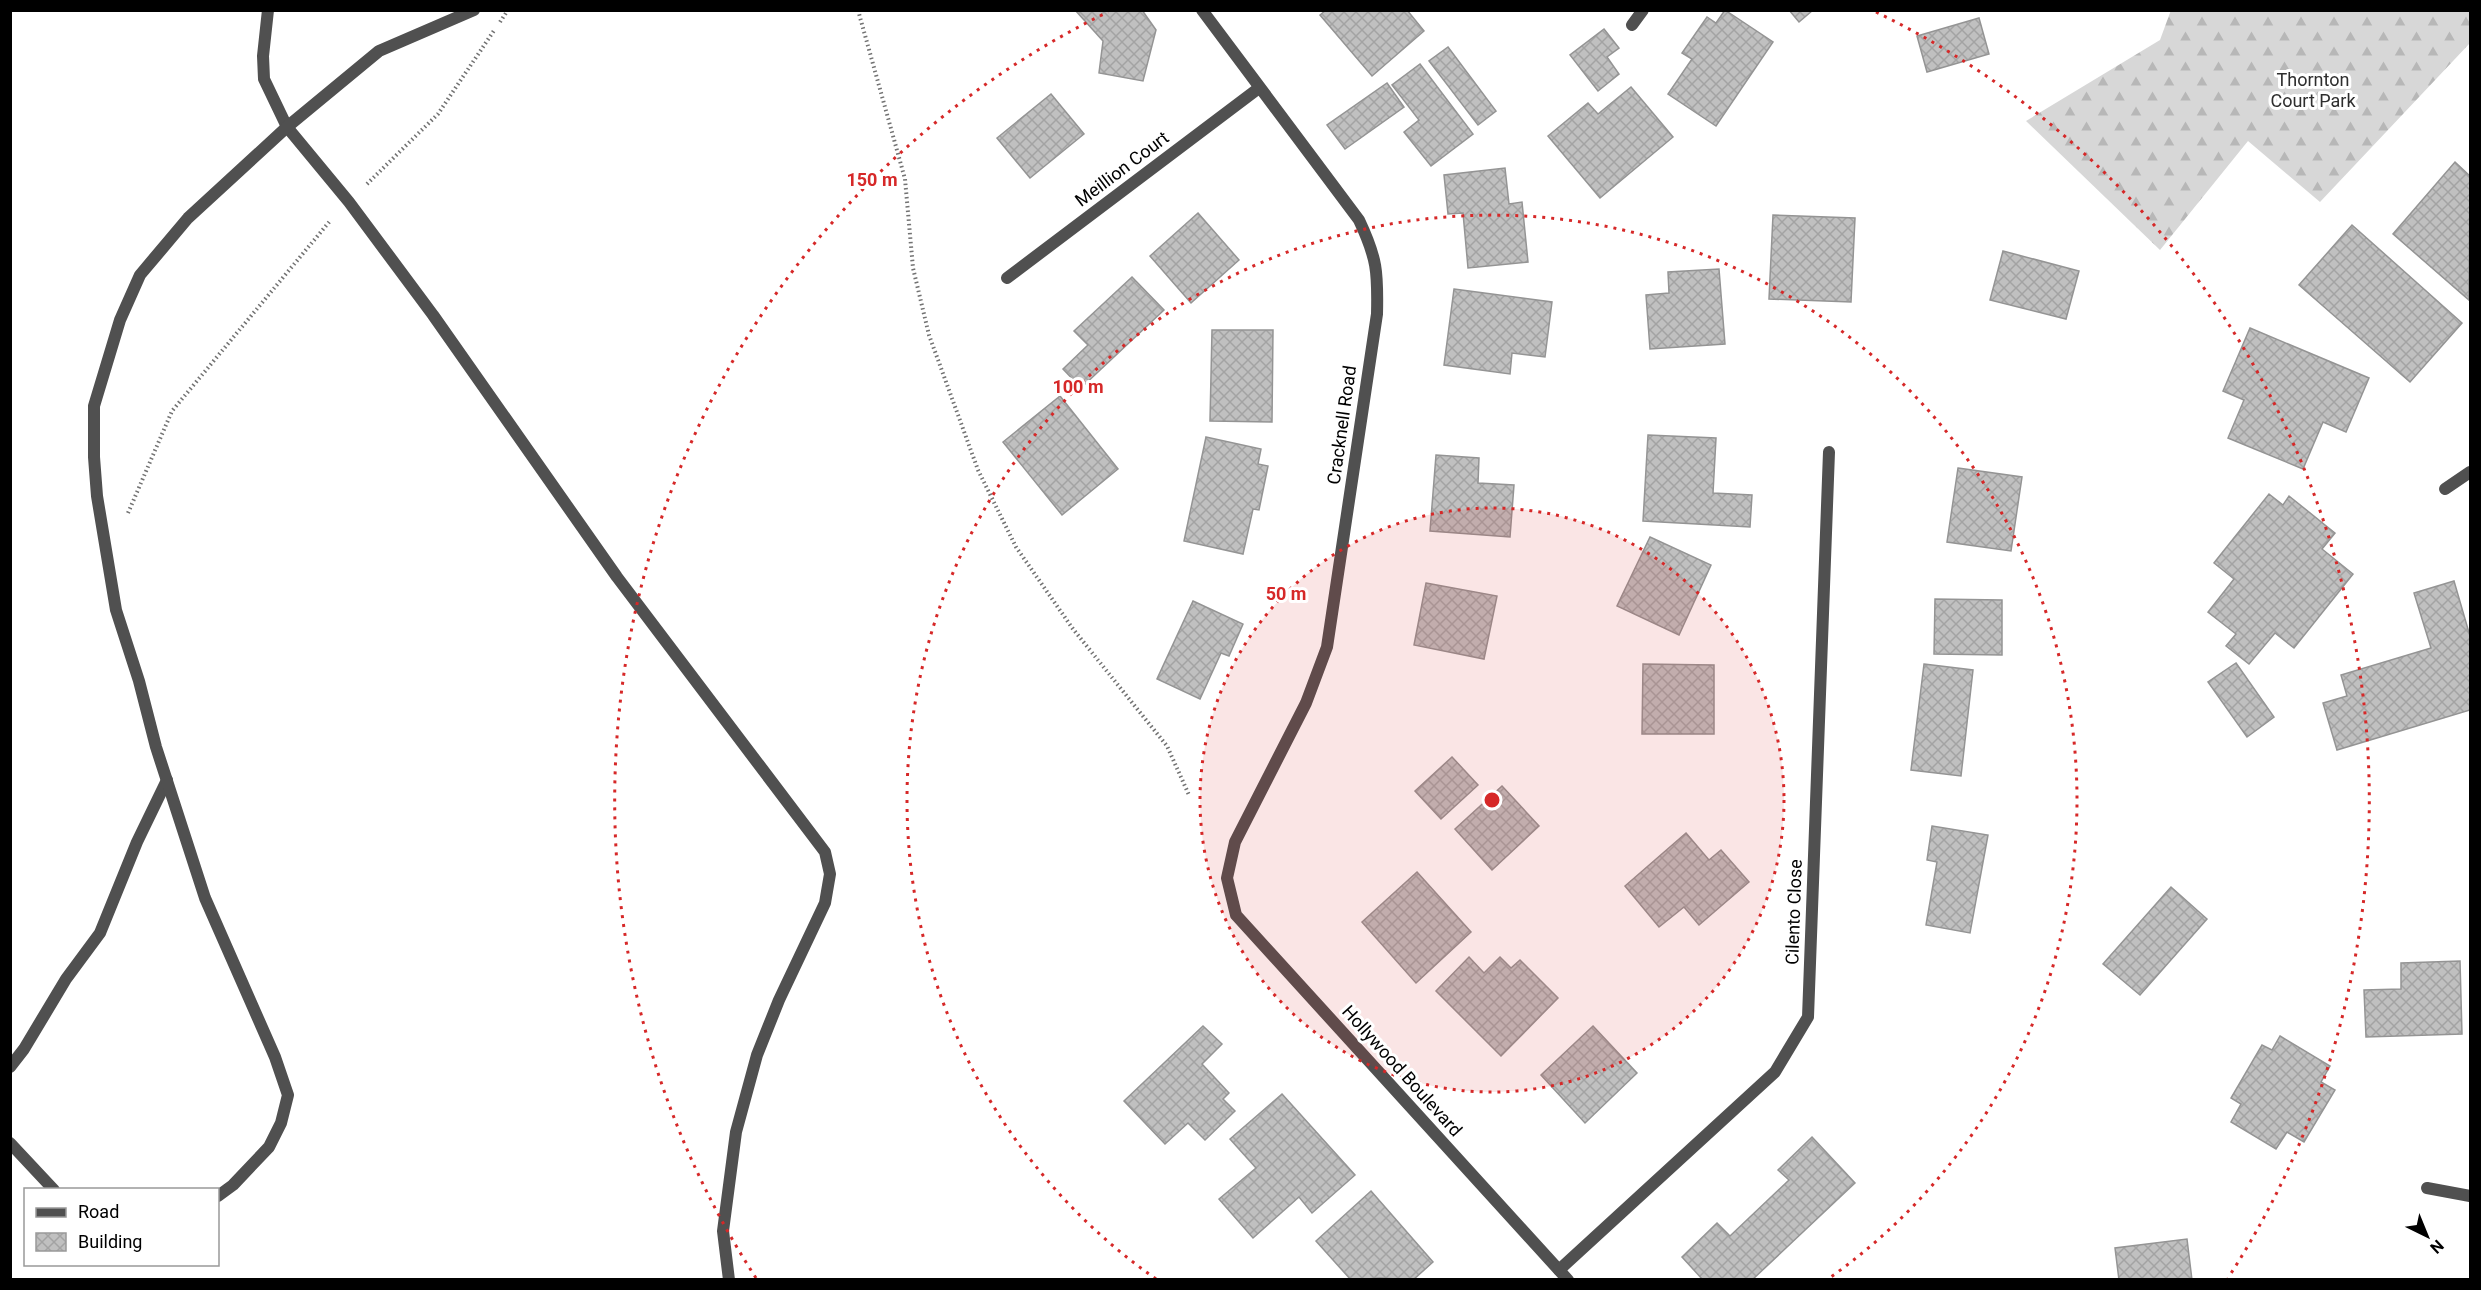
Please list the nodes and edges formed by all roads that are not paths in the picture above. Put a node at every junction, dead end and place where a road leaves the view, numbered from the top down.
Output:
1 (268, 10) edge
2 (474, 10) edge
3 (1202, 10) edge
4 (1643, 10) edge
5 (1632, 25) dead end
6 (1259, 88) junction
7 (287, 127) junction
8 (1007, 278) dead end
9 (1829, 452) dead end
10 (2470, 472) edge
11 (2445, 489) dead end
12 (168, 780) junction
13 (1227, 878) joint
14 (10, 1067) edge
15 (10, 1143) edge
16 (52, 1188) edge
17 (2427, 1188) dead end
18 (219, 1195) edge
19 (2470, 1196) edge
20 (1563, 1275) edge
21 (729, 1280) edge

1 - 7 street
2 - 7 street
3 - 6 street, Cracknell Road
4 - 5 street
6 - 8 street, Meillion Court
6 - 13 street, Cracknell Road
7 - 12 street
7 - 21 street
9 - 20 street, Cilento Close
10 - 11 street
12 - 14 street
12 - 18 street
13 - 20 street, Hollywood Boulevard
15 - 16 street
17 - 19 street

